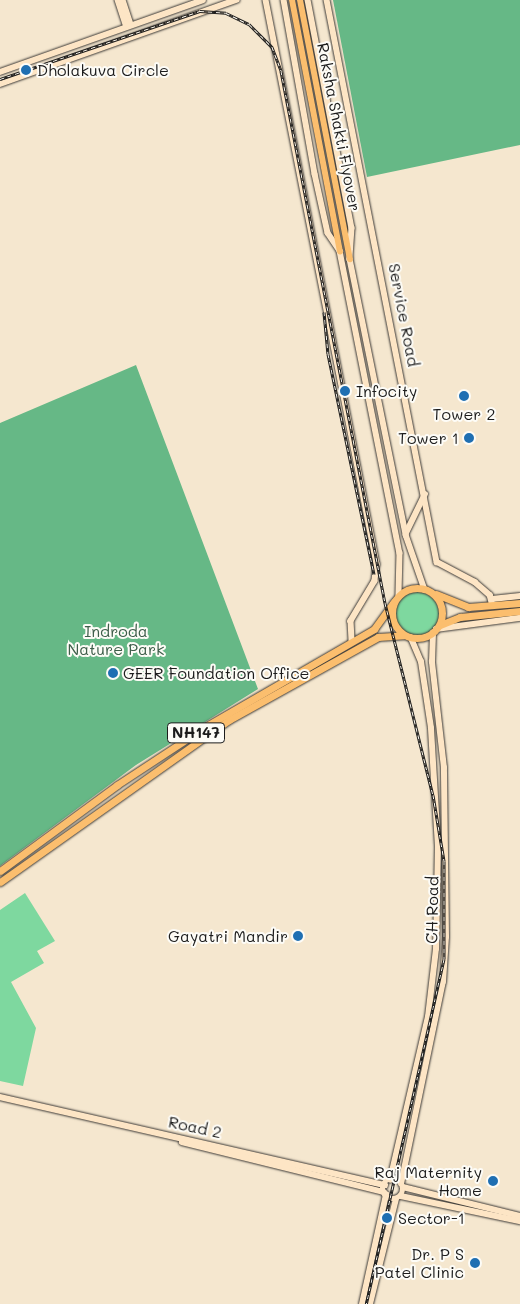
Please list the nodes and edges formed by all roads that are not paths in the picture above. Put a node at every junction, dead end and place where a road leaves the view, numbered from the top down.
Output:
1 (118, 0) edge
2 (123, 0) edge
3 (203, 0) edge
4 (236, 0) edge
5 (266, 0) edge
6 (284, 0) edge
7 (292, 0) edge
8 (300, 0) edge
9 (308, 0) edge
10 (327, 0) edge
11 (129, 26) junction
12 (0, 72) edge
13 (0, 84) edge
14 (340, 252) junction
15 (350, 259) junction
16 (425, 494) junction
17 (413, 515) junction
18 (429, 517) junction
19 (406, 535) junction
20 (427, 590) junction
21 (520, 596) edge
22 (397, 598) junction
23 (492, 602) junction
24 (520, 603) edge
25 (520, 611) edge
26 (520, 618) edge
27 (436, 629) junction
28 (408, 637) junction
29 (352, 641) junction
30 (0, 871) edge
31 (0, 882) edge
32 (0, 1098) edge
33 (390, 1180) junction
34 (402, 1186) junction
35 (385, 1191) junction
36 (398, 1197) junction
37 (520, 1216) edge
38 (520, 1221) edge
39 (362, 1304) edge
40 (370, 1304) edge

1 - 11 street
2 - 11 street
3 - 11 street
4 - 13 street
5 - 29 street
6 - 14 street
7 - 14 main road, Raksha Shakti Flyover
8 - 15 main road, Raksha Shakti Flyover
9 - 15 street
10 - 16 street, Service Road
11 - 12 street
14 - 22 street
15 - 19 street
16 - 17 street
16 - 18 street, Service Road
17 - 18 street
17 - 19 street
18 - 23 street, Service Road
19 - 20 street
20 - 22 highway
20 - 23 highway
20 - 27 highway
21 - 23 street
22 - 28 highway
22 - 29 highway, NH147
23 - 24 highway
25 - 27 highway, NH147
26 - 27 street
27 - 28 highway, NH147
27 - 34 street, CH Road
28 - 31 highway, NH147
28 - 33 street, CH Road
29 - 30 highway, NH147
32 - 35 street, Road 2
33 - 34 street
33 - 35 street
34 - 36 street, CH Road
34 - 37 street
35 - 36 street, Road 2
35 - 39 street
36 - 38 street
36 - 40 street

